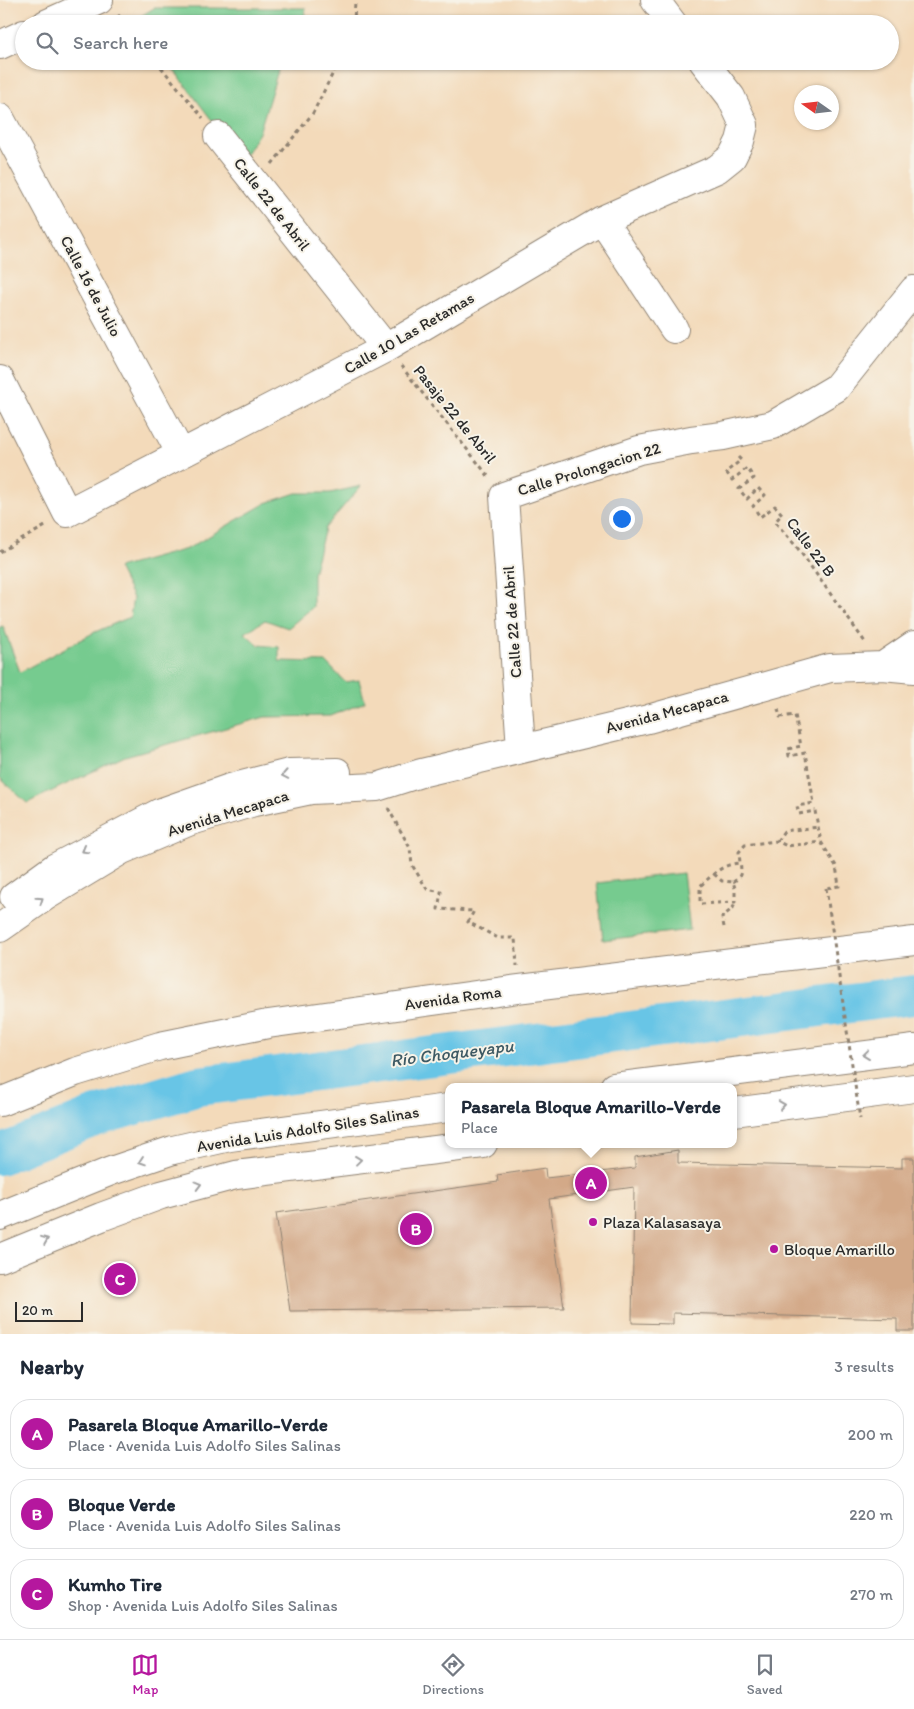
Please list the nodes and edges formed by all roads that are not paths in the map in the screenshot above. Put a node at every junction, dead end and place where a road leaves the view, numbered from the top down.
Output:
1 (99, 0) edge
2 (655, 0) edge
3 (66, 15) edge
4 (666, 15) edge
5 (15, 38) edge
6 (0, 45) edge
7 (710, 70) edge
8 (0, 118) edge
9 (218, 136) road end
10 (602, 220) junction
11 (914, 290) edge
12 (674, 329) dead end
13 (386, 348) junction
14 (0, 380) edge
15 (181, 454) junction
16 (504, 496) joint
17 (914, 645) edge
18 (883, 666) junction
19 (914, 669) edge
20 (521, 749) junction
21 (421, 773) junction
22 (0, 907) edge
23 (0, 928) edge
24 (914, 941) edge
25 (914, 1049) edge
26 (646, 1083) edge
27 (914, 1088) edge
28 (1, 1101) edge
29 (445, 1108) edge
30 (737, 1112) edge
31 (451, 1148) edge
32 (0, 1216) edge
33 (0, 1258) edge

1 - 3 street
2 - 4 street
5 - 6 street
7 - 10 street, Calle 10 Las Retamas
8 - 15 street, Calle 16 de Julio
9 - 13 street, Calle 22 de Abril
10 - 12 street
10 - 13 street, Calle 10 Las Retamas
11 - 16 street, Calle Prolongacion 22
13 - 15 street, Calle 10 Las Retamas
14 - 15 street, Calle 10 Las Retamas
16 - 20 street, Calle 22 de Abril
17 - 18 street
18 - 19 street, Avenida Mecapaca
18 - 20 street, Avenida Mecapaca
20 - 21 street, Avenida Mecapaca
21 -> 22 street, Avenida Mecapaca
23 -> 21 street, Avenida Mecapaca
24 - 28 street, Avenida Roma
25 -> 26 street
30 -> 27 street
29 -> 32 street, Avenida Luis Adolfo Siles Salinas
33 -> 31 street, Avenida Luis Adolfo Siles Salinas

